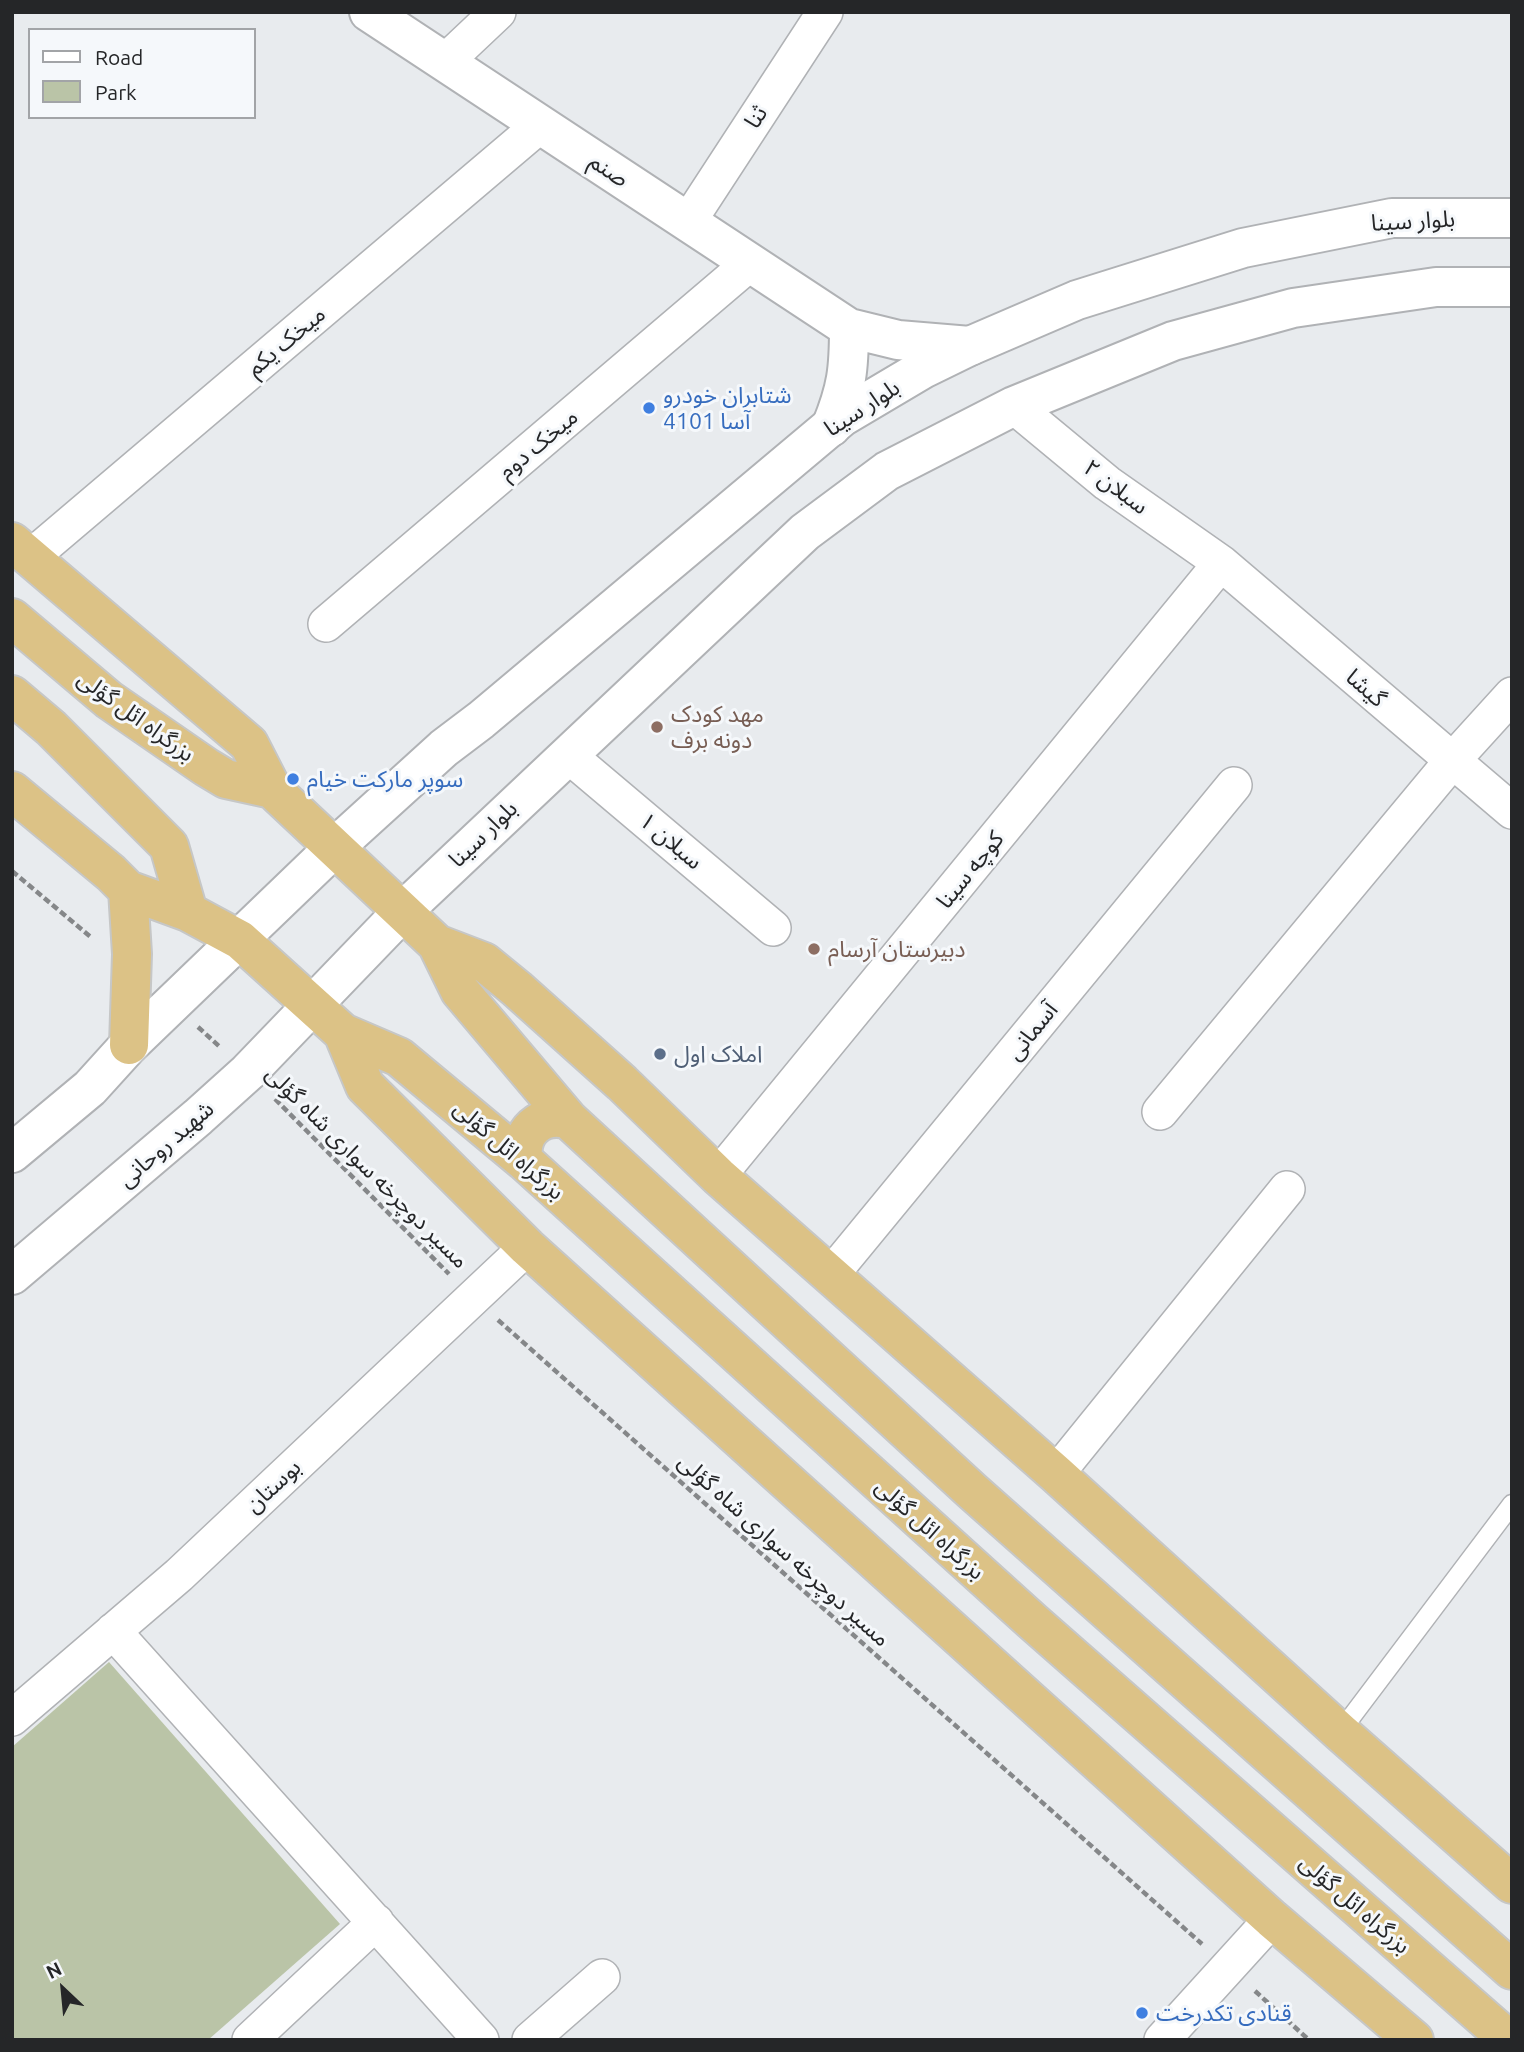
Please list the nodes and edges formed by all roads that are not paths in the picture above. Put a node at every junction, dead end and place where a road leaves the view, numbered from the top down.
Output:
1 (369, 12) edge
2 (498, 12) edge
3 (825, 12) edge
4 (445, 62) junction
5 (541, 125) junction
6 (1512, 218) edge
7 (688, 222) junction
8 (750, 263) junction
9 (1512, 287) edge
10 (849, 328) junction
11 (970, 345) junction
12 (1014, 406) junction
13 (831, 427) junction
14 (21, 550) edge
15 (1222, 563) junction
16 (12, 618) edge
17 (326, 624) dead end
18 (12, 695) edge
19 (1512, 695) edge
20 (568, 755) junction
21 (1452, 761) junction
22 (1234, 785) dead end
23 (272, 789) junction
24 (12, 791) edge
25 (1512, 811) edge
26 (335, 847) junction
27 (128, 890) junction
28 (404, 910) junction
29 (188, 912) junction
30 (773, 928) dead end
31 (240, 940) junction
32 (438, 944) junction
33 (312, 1006) junction
34 (343, 1033) junction
35 (129, 1045) junction
36 (1160, 1112) dead end
37 (569, 1119) junction
38 (12, 1153) edge
39 (524, 1161) junction
40 (718, 1176) junction
41 (1287, 1189) dead end
42 (527, 1247) junction
43 (12, 1275) edge
44 (831, 1276) junction
45 (1056, 1474) junction
46 (1512, 1504) edge
47 (113, 1631) junction
48 (12, 1718) edge
49 (1340, 1732) junction
50 (1512, 1884) edge
51 (1272, 1919) junction
52 (376, 1922) junction
53 (1512, 1970) edge
54 (602, 1977) dead end
55 (250, 2040) edge
56 (481, 2040) edge
57 (530, 2040) edge
58 (1162, 2040) edge
59 (1414, 2040) edge
60 (1509, 2040) edge

1 - 4 main road, صنم
2 - 4 street
3 - 7 street, ثنا
4 - 5 main road, صنم
5 - 7 main road, صنم
5 - 14 street, میخک یکم
6 - 11 main road, بلوار سینا
7 - 8 main road, صنم
8 - 10 main road, صنم
8 - 17 street, میخک دوم
9 - 12 main road, بلوار سینا
10 - 11 main road, صنم
10 - 13 main road
11 - 13 main road, بلوار سینا
12 - 15 street, سبلان ۲
12 - 20 main road, بلوار سینا
13 - 26 main road, بلوار سینا
14 - 23 highway
15 - 21 street, گیشا
15 - 40 street, کوچه سینا
16 - 23 highway, بزرگراه ائل گؤلی
18 - 29 highway
19 - 21 street
20 - 28 main road, بلوار سینا
20 - 30 street, سبلان ۱
21 - 25 street, گیشا
21 - 36 street
22 - 44 street, آسمانی
23 - 26 highway
24 - 27 highway
26 - 28 highway
26 - 31 main road, بلوار سینا
27 - 29 highway
27 - 35 highway
28 - 32 highway
28 - 33 main road, بلوار سینا
29 - 31 highway
31 - 33 highway
31 - 35 main road
32 - 37 highway
32 - 40 highway
33 - 34 highway
33 - 43 main road, شهید روحانی
34 - 39 highway, بزرگراه ائل گؤلی
34 - 42 highway
35 - 38 main road
37 - 39 highway
37 - 53 highway
39 - 60 highway, بزرگراه ائل گؤلی
40 - 44 highway
41 - 45 street
42 - 47 street, بوستان
42 - 51 highway
44 - 45 highway
45 - 49 highway
46 - 49 lane
47 - 48 street, بوستان
47 - 52 street
49 - 50 highway
51 - 58 street
51 - 59 highway
52 - 55 street
52 - 56 street
54 - 57 street

